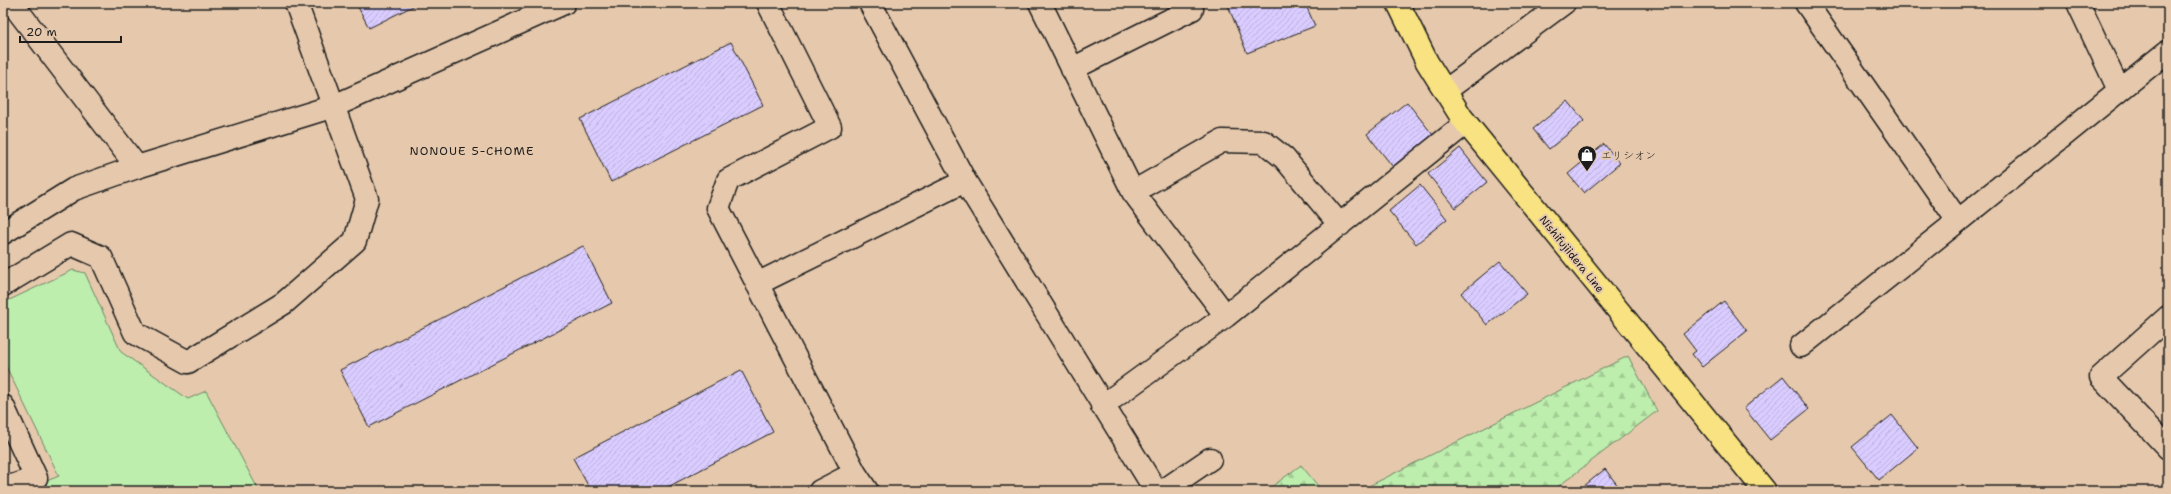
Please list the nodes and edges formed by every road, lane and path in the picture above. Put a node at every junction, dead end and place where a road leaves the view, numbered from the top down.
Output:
1 (12, 3) edge
2 (296, 3) edge
3 (564, 3) edge
4 (768, 3) edge
5 (870, 3) edge
6 (1040, 3) edge
7 (1398, 3) edge
8 (1564, 3) edge
9 (1806, 3) edge
10 (2078, 3) edge
11 (1192, 9) dead end
12 (2168, 51) edge
13 (1072, 69) junction
14 (2118, 90) junction
15 (1445, 91) junction
16 (334, 106) junction
17 (1466, 123) junction
18 (137, 167) junction
19 (965, 181) junction
20 (1133, 192) junction
21 (1958, 222) junction
22 (1340, 225) junction
23 (3, 233) edge
24 (757, 284) junction
25 (3, 285) edge
26 (1226, 316) junction
27 (2168, 317) edge
28 (1801, 346) dead end
29 (3, 406) edge
30 (1102, 406) junction
31 (2168, 448) edge
32 (1210, 459) dead end
33 (855, 473) junction
34 (3, 489) edge
35 (820, 491) edge
36 (867, 491) edge
37 (1156, 491) edge
38 (1163, 491) edge
39 (1765, 491) edge

1 - 18 street
2 - 16 street
3 - 16 street
4 - 24 street
5 - 19 street
6 - 13 street
7 - 15 main road, Nishifujiidera Line
8 - 15 street
9 - 21 street
10 - 14 street
11 - 13 street
12 - 14 street
13 - 20 street
14 - 21 street
15 - 17 main road, Nishifujiidera Line
16 - 18 street
16 - 25 street
17 - 22 street
17 - 39 main road, Nishifujiidera Line
18 - 23 street
19 - 24 street
19 - 30 street
20 - 22 street
20 - 26 street
21 - 28 street
22 - 26 street
24 - 33 street
26 - 30 street
27 - 31 street
29 - 34 street
30 - 37 street
32 - 38 street
33 - 35 street
33 - 36 street

